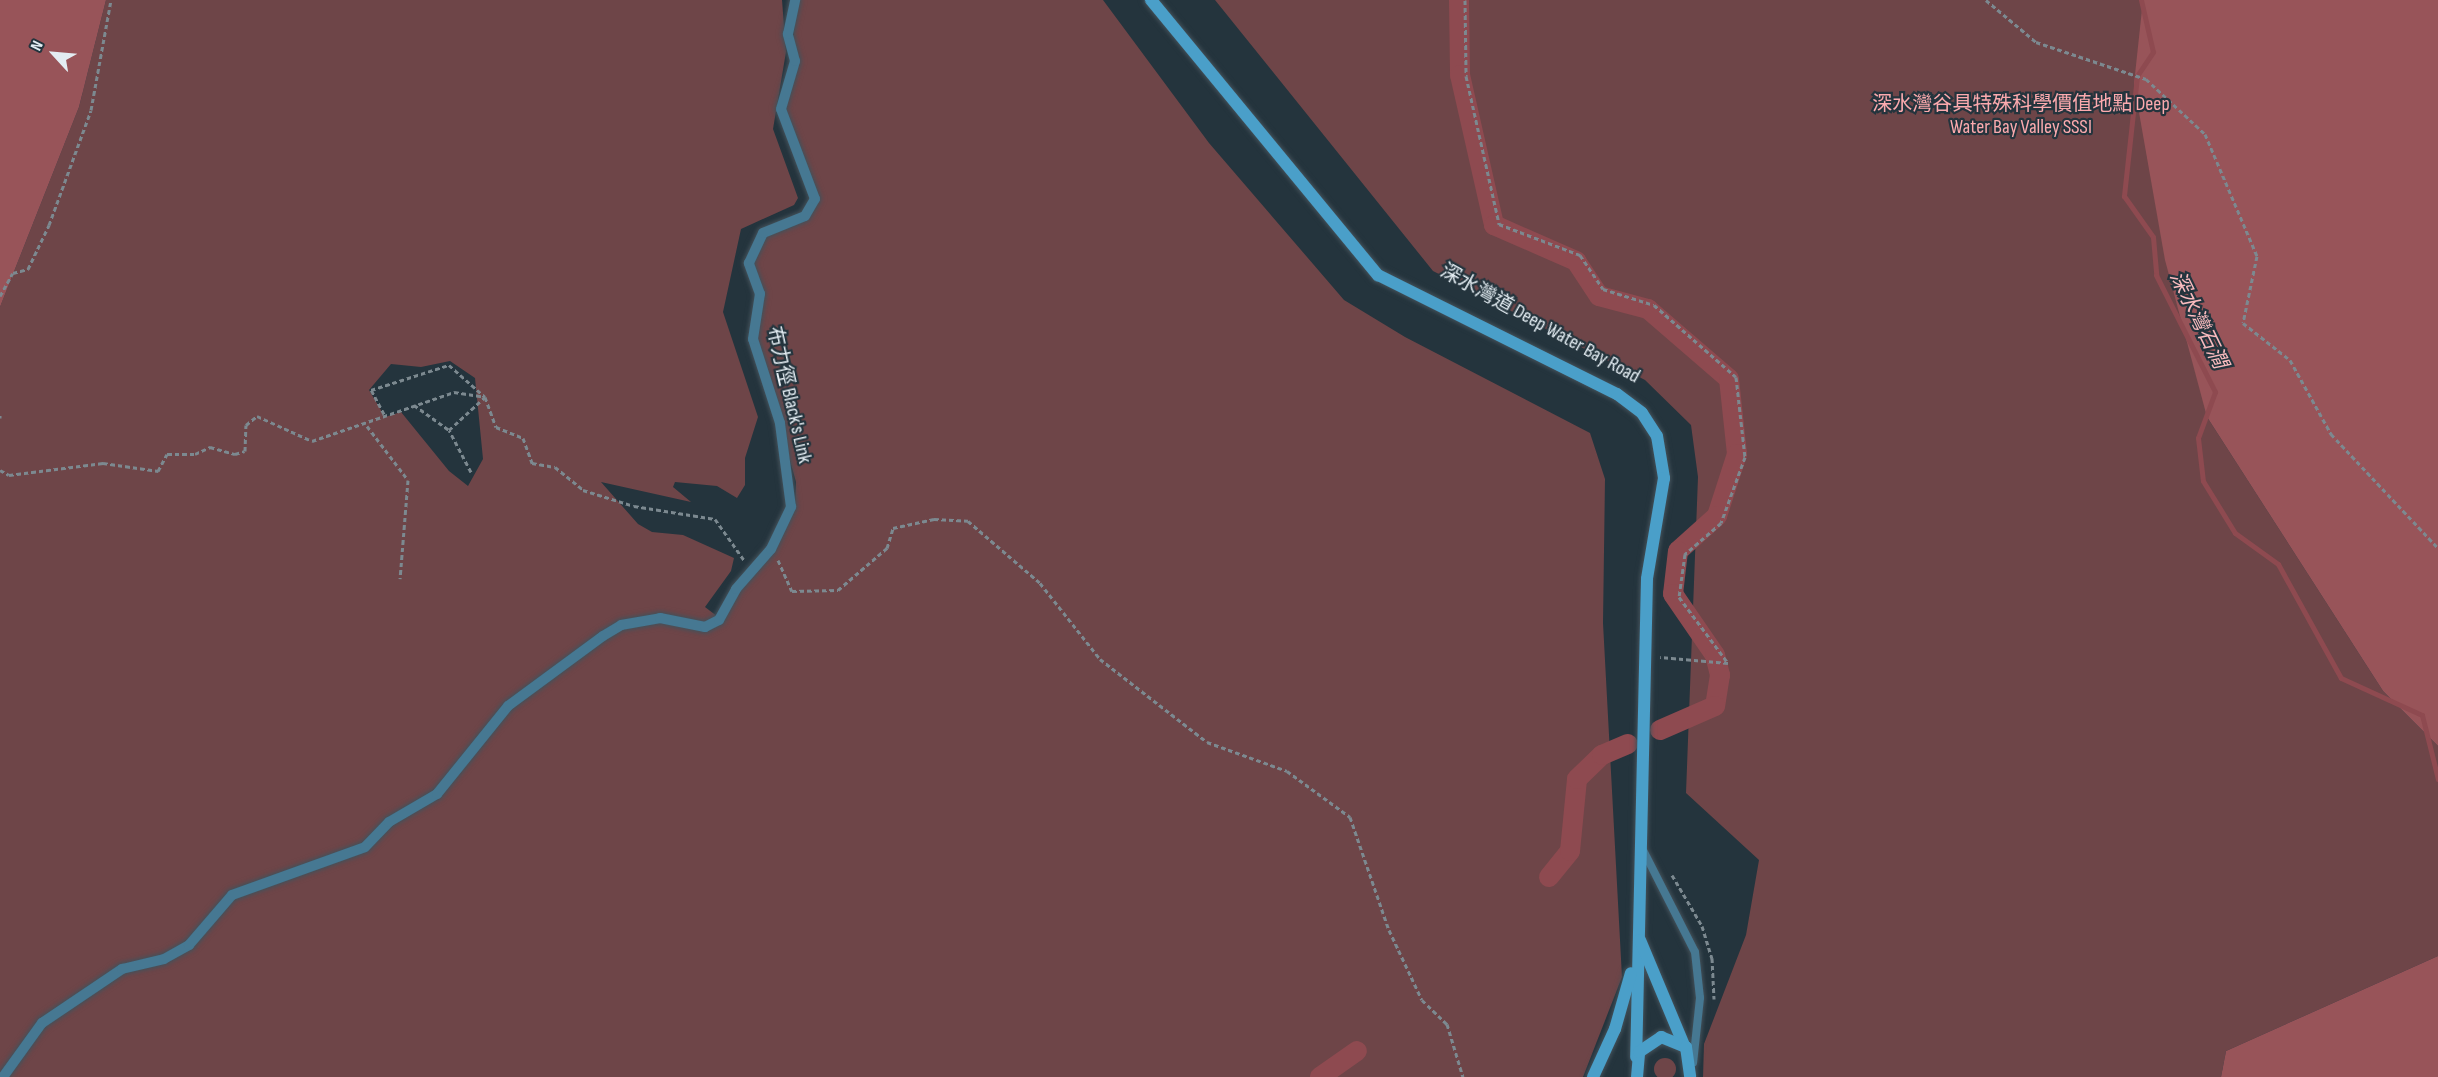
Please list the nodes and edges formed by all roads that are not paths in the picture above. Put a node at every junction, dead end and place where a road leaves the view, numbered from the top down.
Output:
1 (795, 0) edge
2 (1151, 0) edge
3 (1640, 843) junction
4 (1638, 933) junction
5 (1683, 1043) junction
6 (1693, 1063) junction
7 (1634, 1070) edge
8 (3, 1077) edge
9 (1593, 1077) edge
10 (1690, 1077) edge

1 - 8 street, 布力徑 Black's Link
2 - 3 main road, 深水灣道 Deep Water Bay Road
3 - 4 main road, 深水灣道 Deep Water Bay Road
3 - 6 lane, 深水灣道 Deep Water Bay Road
4 - 5 main road, 深水灣道 Deep Water Bay Road
4 - 7 main road, 深水灣道 Deep Water Bay Road
4 - 9 main road
5 - 6 main road, 深水灣道 Deep Water Bay Road
5 - 7 main road
6 - 10 main road

